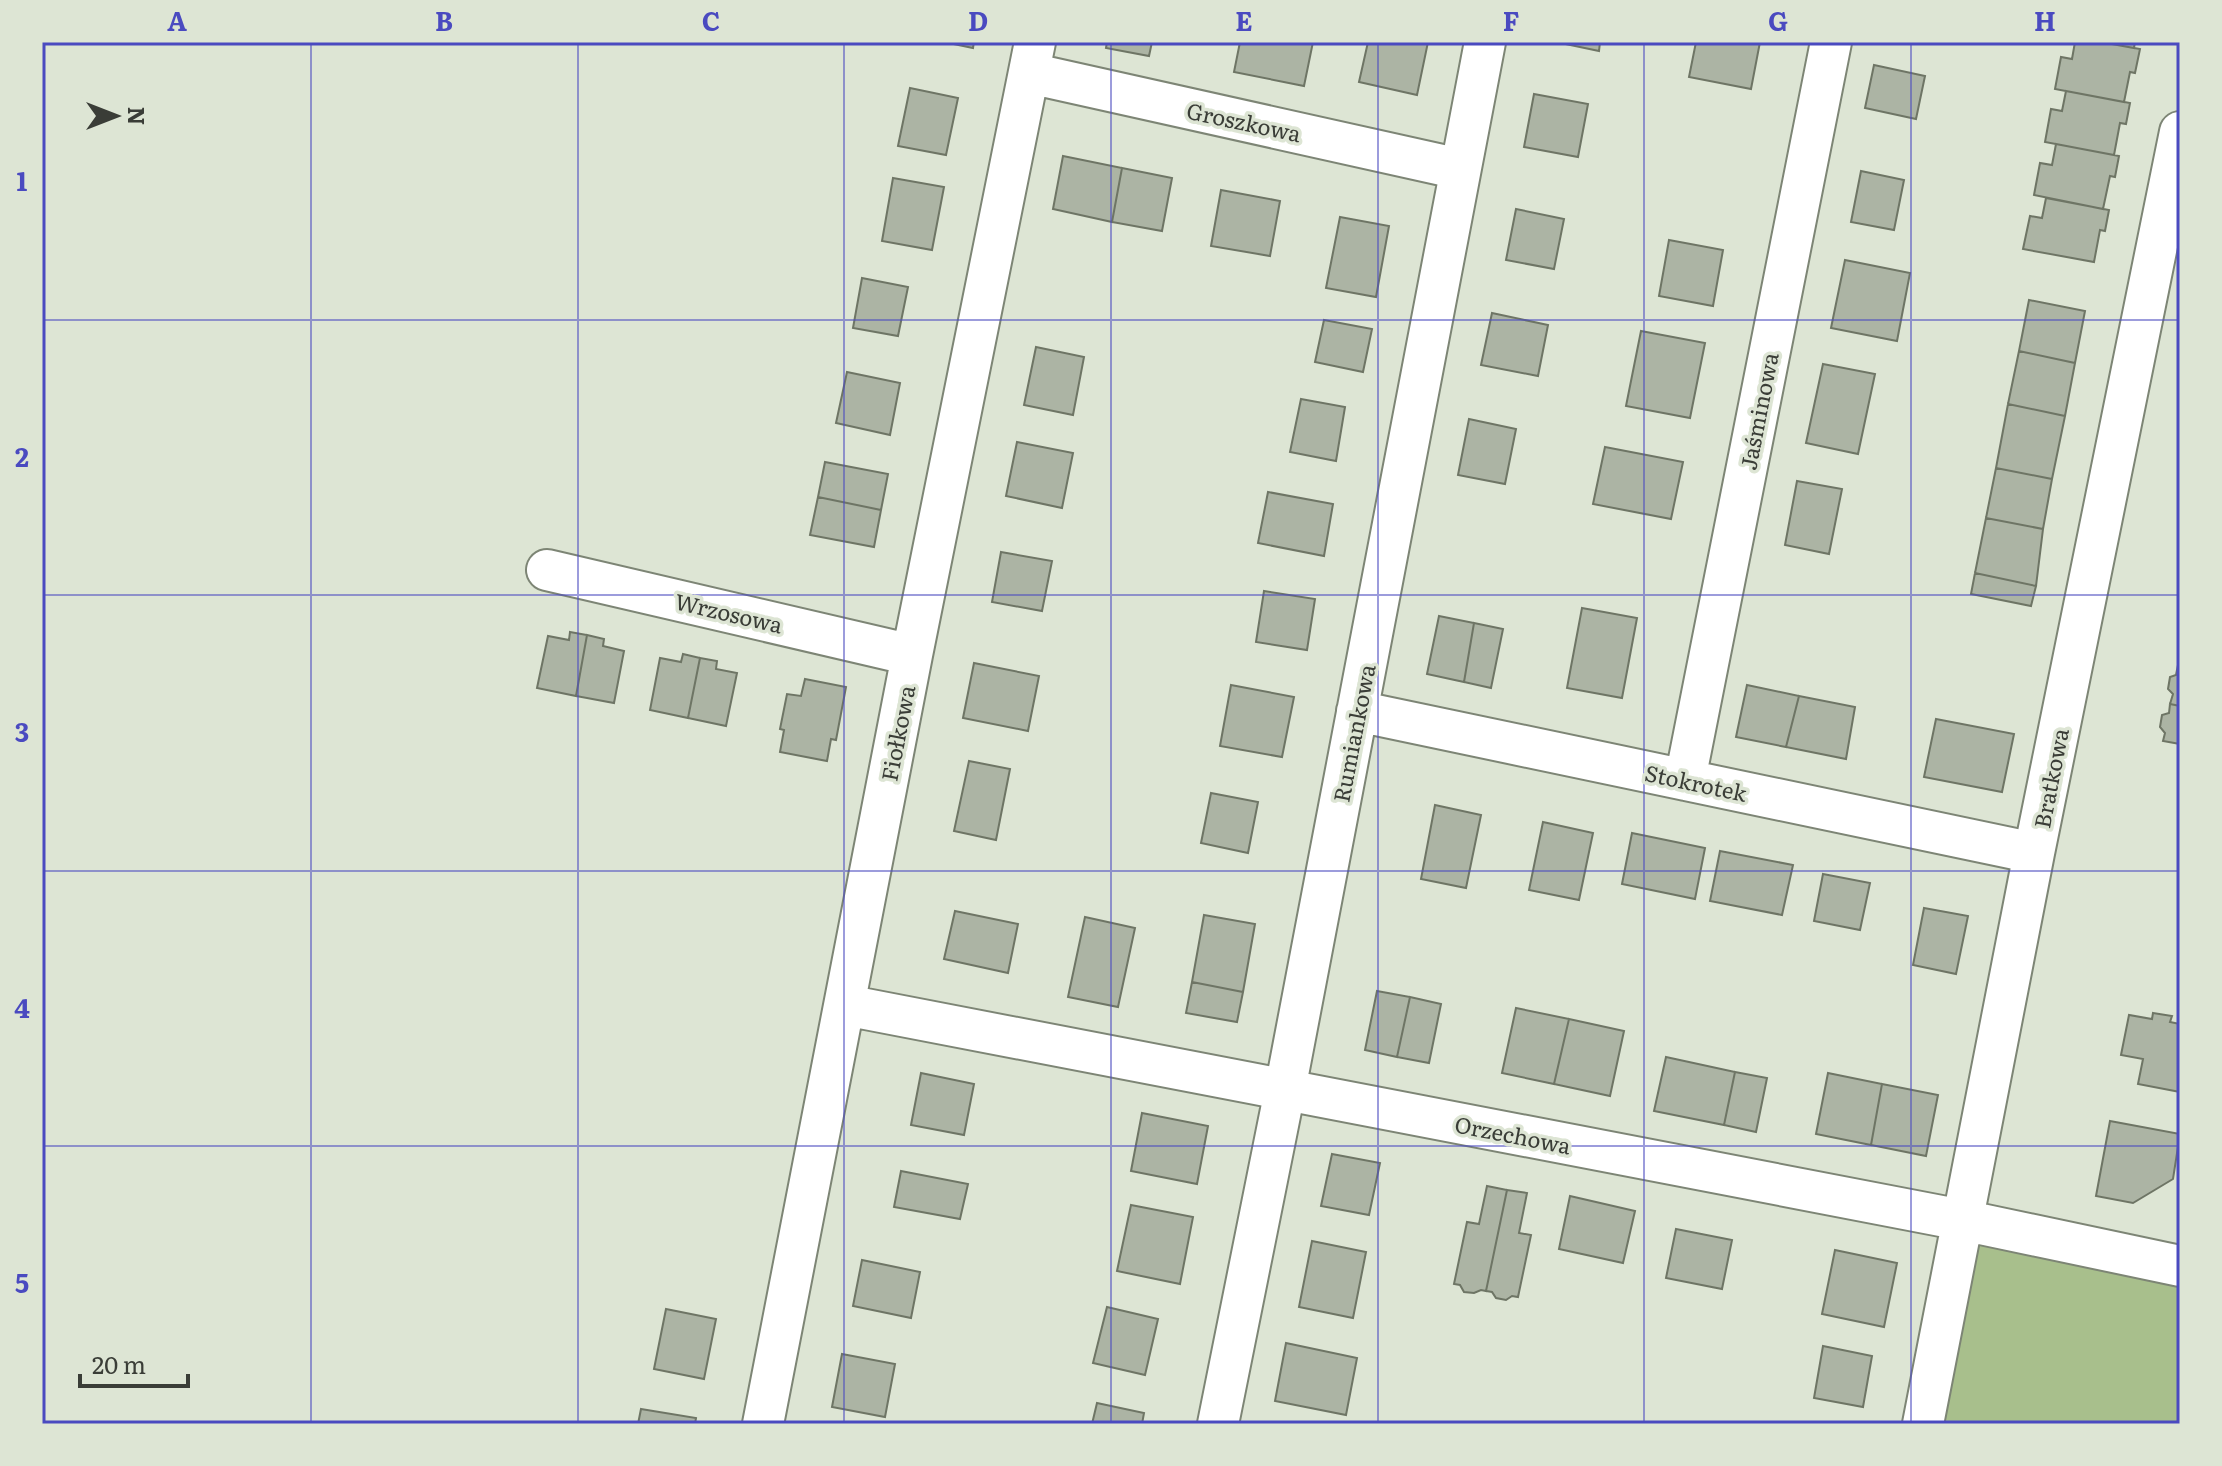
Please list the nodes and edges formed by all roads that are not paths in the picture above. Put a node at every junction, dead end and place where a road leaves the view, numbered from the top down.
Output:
1 (1485, 42) edge
2 (1831, 42) edge
3 (1032, 58) edge
4 (2180, 132) edge
5 (1460, 169) junction
6 (547, 570) dead end
7 (912, 655) junction
8 (1357, 711) junction
9 (1685, 780) junction
10 (2034, 853) junction
11 (845, 1005) junction
12 (1285, 1090) junction
13 (1962, 1220) junction
14 (2180, 1266) edge
15 (763, 1424) edge
16 (1218, 1424) edge
17 (1923, 1424) edge

1 - 5 street, Rumiankowa
2 - 9 street, Jaśminowa
3 - 5 street, Groszkowa
3 - 7 street, Fiołkowa
4 - 10 street, Bratkowa
5 - 8 street, Rumiankowa
6 - 7 street, Wrzosowa
7 - 11 street, Fiołkowa
8 - 9 street, Stokrotek
8 - 12 street, Rumiankowa
9 - 10 street, Stokrotek
10 - 13 street, Bratkowa
11 - 12 street, Orzechowa
11 - 15 street, Fiołkowa
12 - 13 street, Orzechowa
12 - 16 street, Rumiankowa
13 - 14 street, Orzechowa
13 - 17 street, Bratkowa

